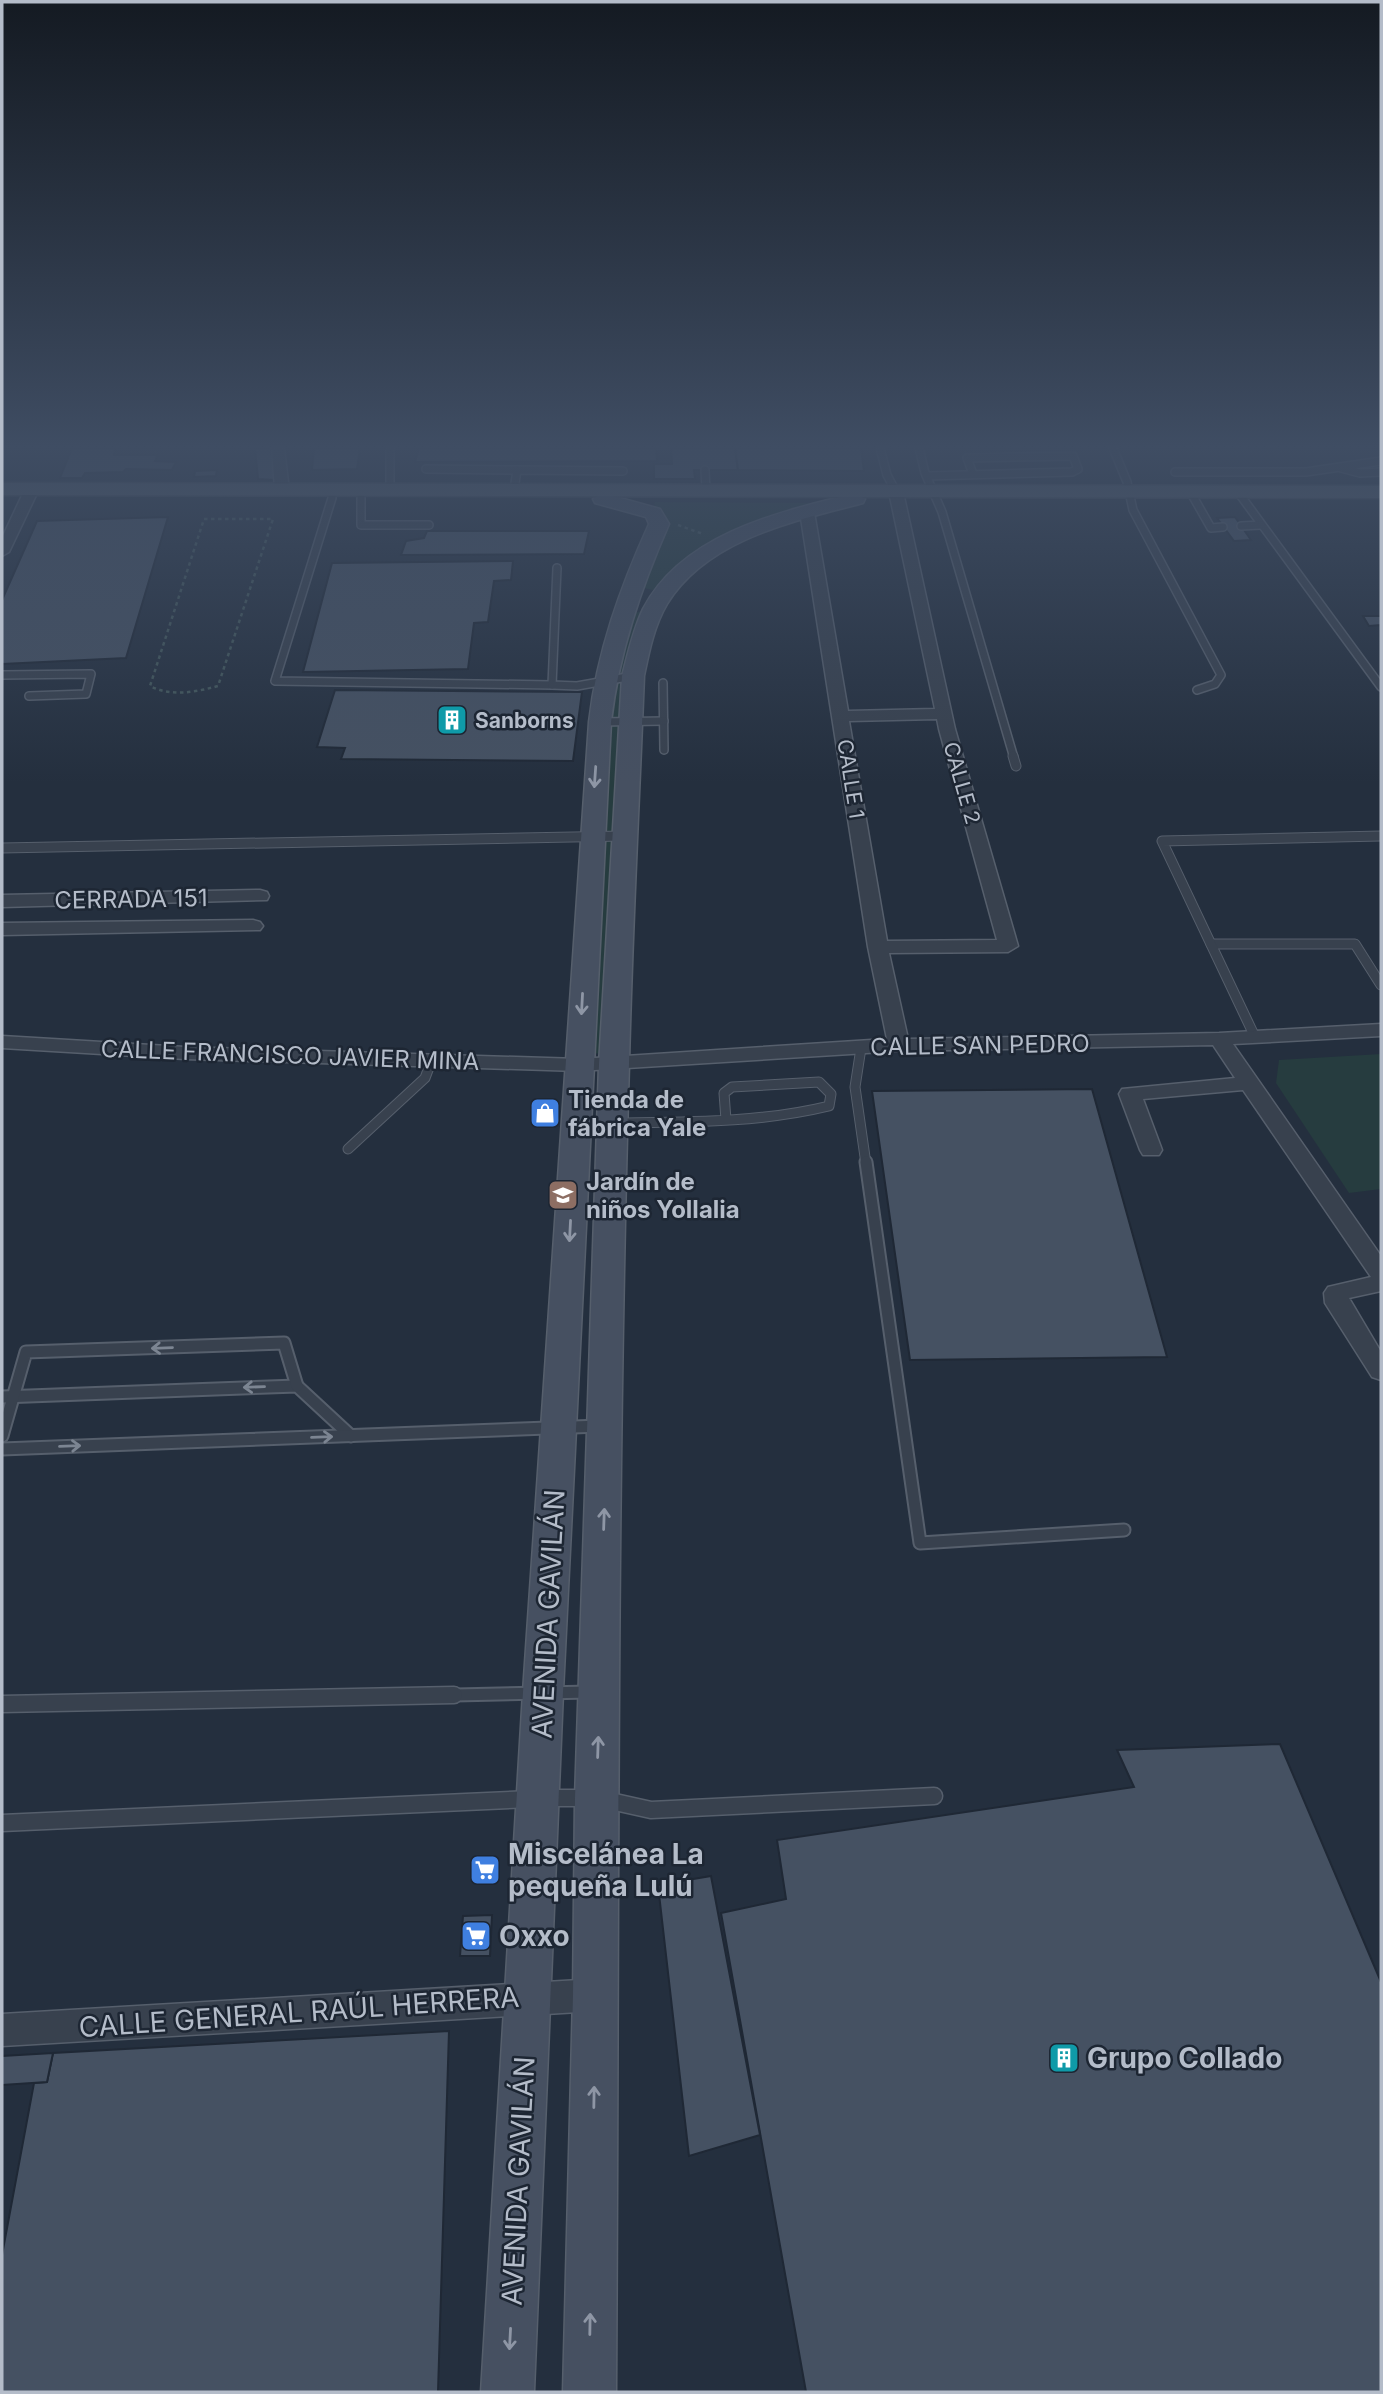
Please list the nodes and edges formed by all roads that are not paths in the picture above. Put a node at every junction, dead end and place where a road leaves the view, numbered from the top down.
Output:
1 (313, 560) edge
2 (651, 560) edge
3 (699, 560) edge
4 (823, 560) edge
5 (911, 560) edge
6 (956, 560) edge
7 (1160, 560) edge
8 (1287, 560) edge
9 (556, 568) dead end
10 (643, 600) junction
11 (630, 665) junction
12 (2, 676) edge
13 (552, 685) junction
14 (1381, 687) edge
15 (1197, 690) dead end
16 (29, 696) dead end
17 (944, 714) junction
18 (841, 716) junction
19 (631, 721) junction
20 (664, 750) dead end
21 (1016, 766) dead end
22 (608, 836) junction
23 (1381, 836) edge
24 (2, 848) edge
25 (260, 896) dead end
26 (2, 901) edge
27 (253, 926) dead end
28 (2, 929) edge
29 (1211, 944) junction
30 (878, 947) junction
31 (1381, 985) edge
32 (1381, 1030) edge
33 (1255, 1037) junction
34 (1219, 1039) junction
35 (2, 1042) edge
36 (898, 1045) junction
37 (861, 1048) junction
38 (431, 1062) junction
39 (614, 1064) junction
40 (579, 1065) junction
41 (1248, 1083) junction
42 (726, 1120) junction
43 (613, 1123) junction
44 (348, 1149) dead end
45 (1151, 1150) dead end
46 (1381, 1273) edge
47 (1381, 1283) edge
48 (1381, 1371) edge
49 (298, 1386) junction
50 (7, 1397) edge
51 (607, 1426) junction
52 (559, 1427) junction
53 (2, 1436) edge
54 (351, 1436) junction
55 (2, 1449) edge
56 (1124, 1530) dead end
57 (544, 1692) junction
58 (600, 1692) junction
59 (2, 1704) edge
60 (934, 1796) dead end
61 (538, 1798) junction
62 (596, 1798) junction
63 (2, 1823) edge
64 (596, 1995) junction
65 (527, 1997) junction
66 (2, 2030) edge
67 (507, 2392) edge
68 (589, 2392) edge

1 - 13 lane
2 - 10 main road, AVENIDA GAVILÁN
3 - 10 main road, AVENIDA GAVILÁN
4 - 18 street, CALLE 1
5 - 17 street, CALLE 2
6 - 21 lane
7 - 15 lane
8 - 14 lane
9 - 13 lane
10 - 11 main road, AVENIDA GAVILÁN
11 - 13 lane
11 - 19 main road, AVENIDA GAVILÁN
11 - 19 lane
12 - 16 lane
17 - 18 street
17 - 30 street, CALLE 2
18 - 30 street, CALLE 1
19 - 20 lane
19 - 22 main road, AVENIDA GAVILÁN
22 - 24 lane
22 - 39 main road, AVENIDA GAVILÁN
22 -> 40 main road, AVENIDA GAVILÁN
23 - 29 lane
25 - 26 street, CERRADA 151
27 - 28 street
29 - 31 lane
29 - 33 lane
30 - 36 street, CALLE 1
32 - 33 street, CALLE SAN PEDRO
33 - 34 street, CALLE SAN PEDRO
34 - 36 street, CALLE SAN PEDRO
34 - 41 street
35 - 38 street, CALLE FRANCISCO JAVIER MINA
36 - 37 street, CALLE SAN PEDRO
37 - 39 street, CALLE SAN PEDRO
37 - 56 lane
38 - 40 street, CALLE FRANCISCO JAVIER MINA
38 - 44 lane
39 - 40 street, CALLE SAN PEDRO
39 - 43 main road, AVENIDA GAVILÁN
40 -> 52 main road, AVENIDA GAVILÁN
41 - 45 street
41 - 46 street
42 - 42 lane
42 - 43 lane
43 - 51 main road, AVENIDA GAVILÁN
47 - 48 street
49 -> 50 lane
49 -> 50 lane
49 - 54 lane
50 - 53 lane
51 - 52 lane
58 -> 51 main road, AVENIDA GAVILÁN
52 - 54 lane
52 - 57 main road, AVENIDA GAVILÁN
55 -> 54 lane
57 - 58 lane
57 - 59 lane
57 - 61 main road, AVENIDA GAVILÁN
62 -> 58 main road, AVENIDA GAVILÁN
60 - 62 lane
61 - 62 lane
61 - 63 lane
61 - 65 main road, AVENIDA GAVILÁN
62 - 64 main road, AVENIDA GAVILÁN
64 - 65 street, CALLE GENERAL RAÚL HERRERA
68 -> 64 main road, AVENIDA GAVILÁN
65 - 66 street, CALLE GENERAL RAÚL HERRERA
65 -> 67 main road, AVENIDA GAVILÁN

